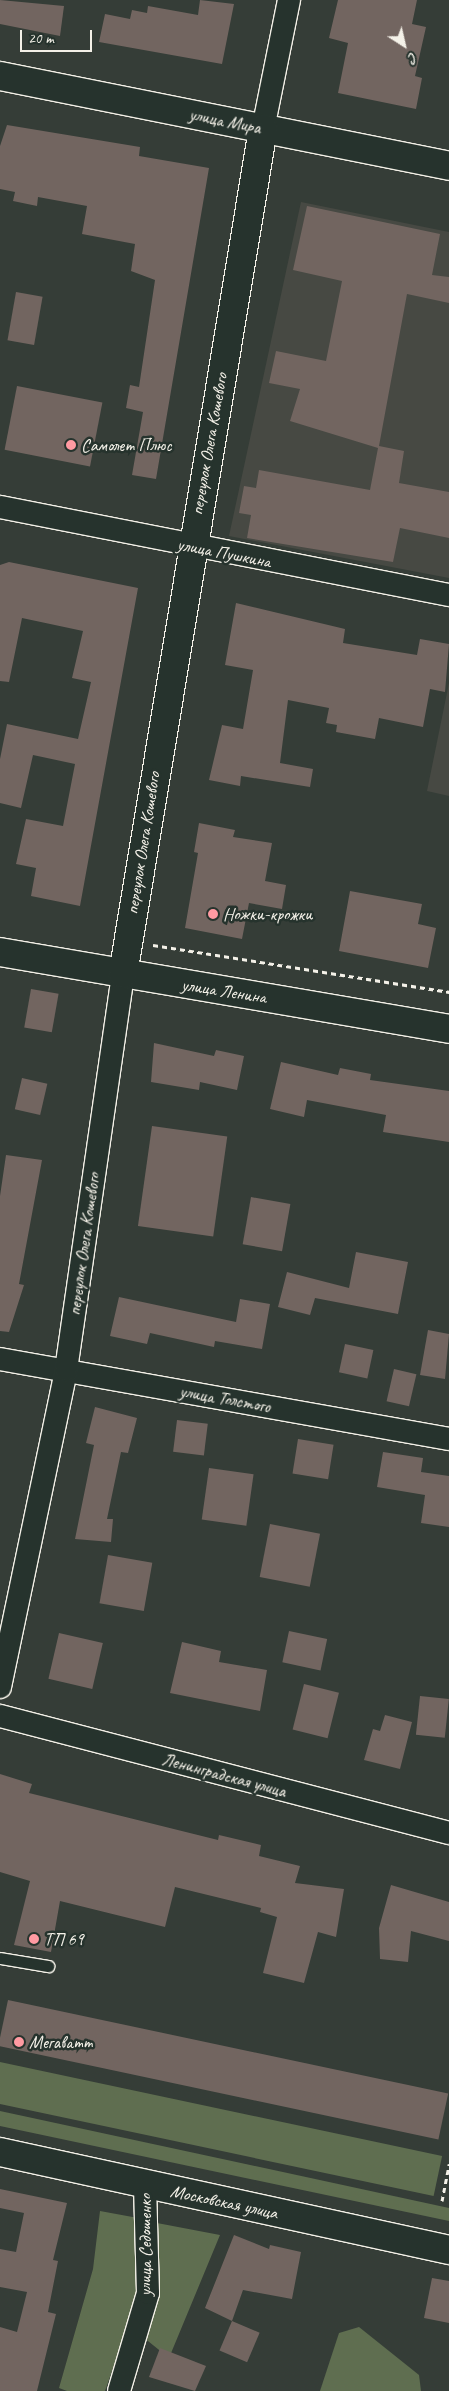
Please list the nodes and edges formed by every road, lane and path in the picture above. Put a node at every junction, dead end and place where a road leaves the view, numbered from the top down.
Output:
1 (289, 0) edge
2 (0, 76) edge
3 (263, 129) junction
4 (449, 166) edge
5 (0, 507) edge
6 (190, 548) junction
7 (449, 595) edge
8 (128, 940) junction
9 (0, 952) edge
10 (123, 974) junction
11 (449, 992) edge
12 (449, 1028) edge
13 (0, 1359) edge
14 (66, 1370) junction
15 (449, 1439) edge
16 (0, 1687) edge
17 (0, 1716) edge
18 (449, 1833) edge
19 (0, 1958) edge
20 (48, 1966) dead end
21 (0, 2152) edge
22 (449, 2164) edge
23 (145, 2184) junction
24 (442, 2201) dead end
25 (449, 2250) edge
26 (119, 2391) edge

1 - 3 street, переулок Олега Кошевого
2 - 3 street, улица Мира
3 - 4 street, улица Мира
3 - 6 street, переулок Олега Кошевого
5 - 6 street, улица Пушкина
6 - 7 street, улица Пушкина
6 - 8 street, переулок Олега Кошевого
8 - 10 street, переулок Олега Кошевого
8 - 11 path
9 - 10 street, улица Ленина
10 - 12 street, улица Ленина
10 - 14 street, переулок Олега Кошевого
13 - 14 street, улица Толстого
14 - 15 street, улица Толстого
14 - 16 street, переулок Олега Кошевого
17 - 18 street, Ленинградская улица
19 - 20 lane
21 - 23 street, Московская улица
22 - 24 path
23 - 25 street, Московская улица
23 - 26 street, улица Седошенко

